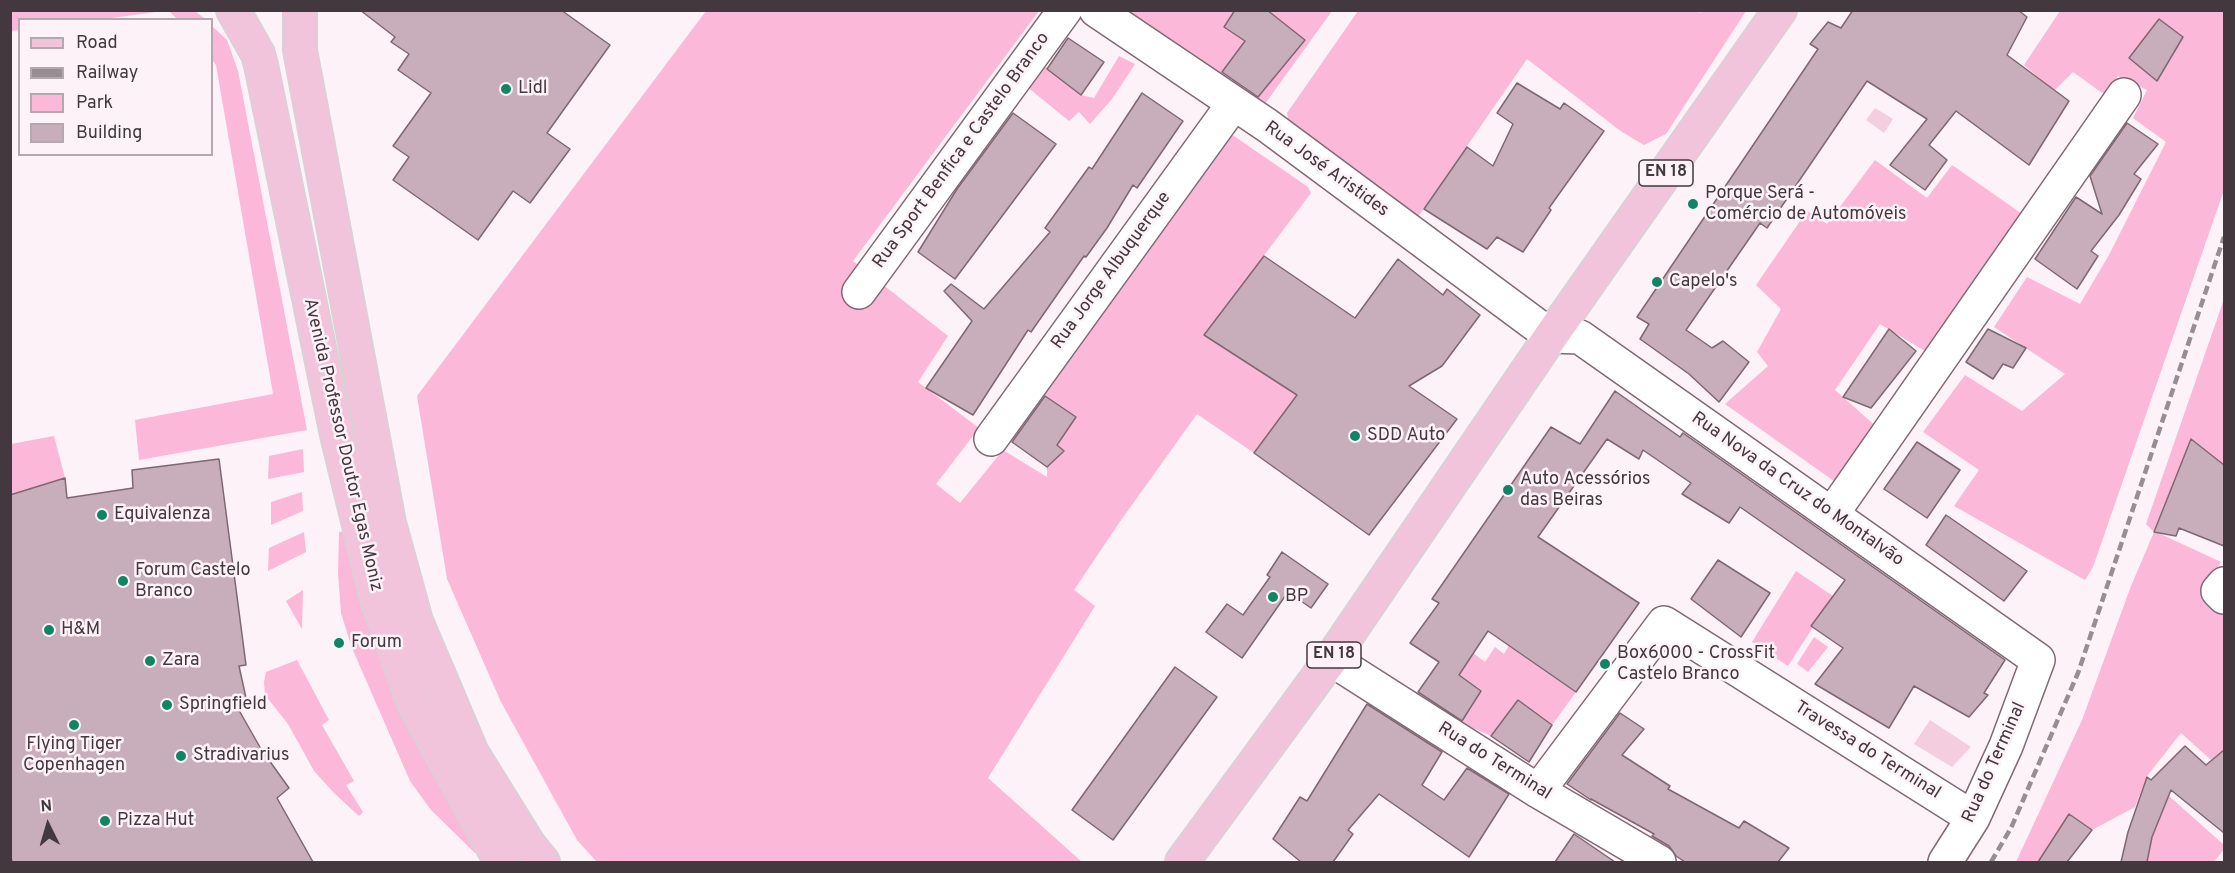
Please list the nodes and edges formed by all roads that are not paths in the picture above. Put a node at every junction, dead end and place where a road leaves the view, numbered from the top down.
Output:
1 (232, 10) edge
2 (300, 10) edge
3 (1065, 10) edge
4 (1096, 10) edge
5 (1780, 10) edge
6 (2124, 95) dead end
7 (1234, 103) junction
8 (859, 292) dead end
9 (1551, 336) junction
10 (991, 439) dead end
11 (1832, 514) junction
12 (1331, 659) junction
13 (2038, 660) joint
14 (1538, 791) junction
15 (1973, 818) junction
16 (501, 862) edge
17 (543, 862) edge
18 (1182, 862) edge
19 (1659, 862) edge
20 (1945, 862) edge

1 - 16 main road, Avenida Professor Doutor Egas Moniz
2 - 17 main road, Avenida Professor Doutor Egas Moniz
3 - 8 street, Rua Sport Benfica e Castelo Branco
4 - 7 street, Rua José Aristides
5 - 9 main road, EN 18
6 - 11 street
7 - 9 street, Rua José Aristides
7 - 10 street, Rua Jorge Albuquerque
9 - 11 street, Rua Nova da Cruz do Montalvão
9 - 12 main road, EN 18
11 - 13 street, Rua Nova da Cruz do Montalvão
12 - 14 street, Rua do Terminal
12 - 18 main road, EN 18
13 - 15 street, Rua do Terminal
14 - 15 street, Travessa do Terminal
14 - 19 street, Rua do Terminal
15 - 20 street, Rua do Terminal

